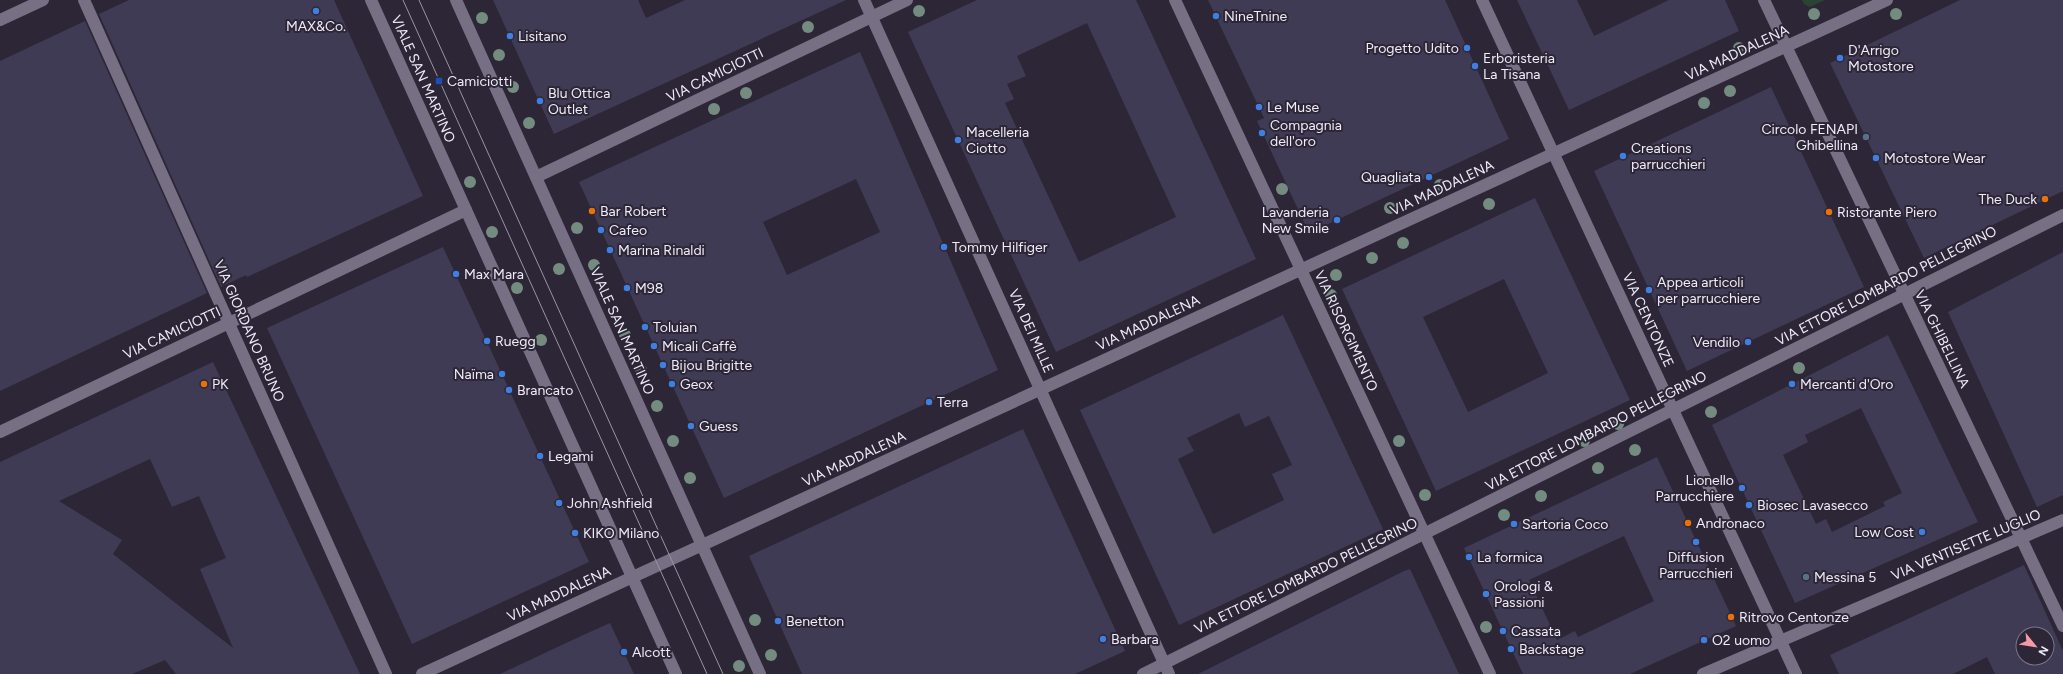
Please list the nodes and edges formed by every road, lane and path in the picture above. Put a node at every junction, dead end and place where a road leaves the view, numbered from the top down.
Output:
1 (42, 0) edge
2 (84, 0) edge
3 (371, 0) edge
4 (456, 0) edge
5 (864, 0) edge
6 (907, 0) edge
7 (1175, 0) edge
8 (1482, 0) edge
9 (1764, 0) edge
10 (1887, 0) edge
11 (872, 17) junction
12 (0, 20) edge
13 (1786, 46) junction
14 (1554, 153) junction
15 (536, 177) junction
16 (466, 210) junction
17 (2063, 215) edge
18 (1301, 270) junction
19 (1904, 294) junction
20 (229, 323) junction
21 (1040, 389) junction
22 (1673, 409) junction
23 (0, 432) edge
24 (2063, 520) edge
25 (1425, 534) junction
26 (2021, 538) junction
27 (702, 545) junction
28 (632, 577) junction
29 (2063, 626) edge
30 (1780, 641) junction
31 (1167, 669) edge
32 (386, 674) edge
33 (422, 674) edge
34 (676, 674) edge
35 (760, 674) edge
36 (1143, 674) edge
37 (1490, 674) edge
38 (1703, 674) edge
39 (1796, 674) edge

1 - 12 street
2 - 20 street, VIA GIORDANO BRUNO
3 - 16 street, VIALE SAN MARTINO
4 - 15 street, VIALE SAN MARTINO
5 - 11 street, VIA DEI MILLE
6 - 11 street, VIA CAMICIOTTI
7 - 18 street, VIA RISORGIMENTO
8 - 14 street, VIA CENTONZE
9 - 13 street, VIA GHIBELLINA
10 - 13 street, VIA MADDALENA
11 - 15 street, VIA CAMICIOTTI
11 - 21 street, VIA DEI MILLE
13 - 14 street, VIA MADDALENA
13 - 19 street, VIA GHIBELLINA
14 - 18 street, VIA MADDALENA
14 - 22 street, VIA CENTONZE
15 - 27 street, VIALE SAN MARTINO
16 - 20 street, VIA CAMICIOTTI
16 - 28 street, VIALE SAN MARTINO
17 - 19 street, VIA ETTORE LOMBARDO PELLEGRINO
18 - 21 street, VIA MADDALENA
18 - 25 street, VIA RISORGIMENTO
19 - 22 street, VIA ETTORE LOMBARDO PELLEGRINO
19 - 26 street, VIA GHIBELLINA
20 - 23 street, VIA CAMICIOTTI
20 - 32 street, VIA GIORDANO BRUNO
21 - 27 street, VIA MADDALENA
21 - 31 street, VIA DEI MILLE
22 - 25 street, VIA ETTORE LOMBARDO PELLEGRINO
22 - 30 street, VIA CENTONZE
24 - 26 street, VIA VENTISETTE LUGLIO
25 - 31 street, VIA ETTORE LOMBARDO PELLEGRINO
25 - 37 street, VIA RISORGIMENTO
26 - 29 street, VIA GHIBELLINA
26 - 30 street, VIA VENTISETTE LUGLIO
27 - 28 street, VIA MADDALENA
27 - 35 street, VIALE SAN MARTINO
28 - 33 street, VIA MADDALENA
28 - 34 street, VIALE SAN MARTINO
30 - 38 street, VIA VENTISETTE LUGLIO
30 - 39 street, VIA CENTONZE
31 - 36 street, VIA ETTORE LOMBARDO PELLEGRINO

